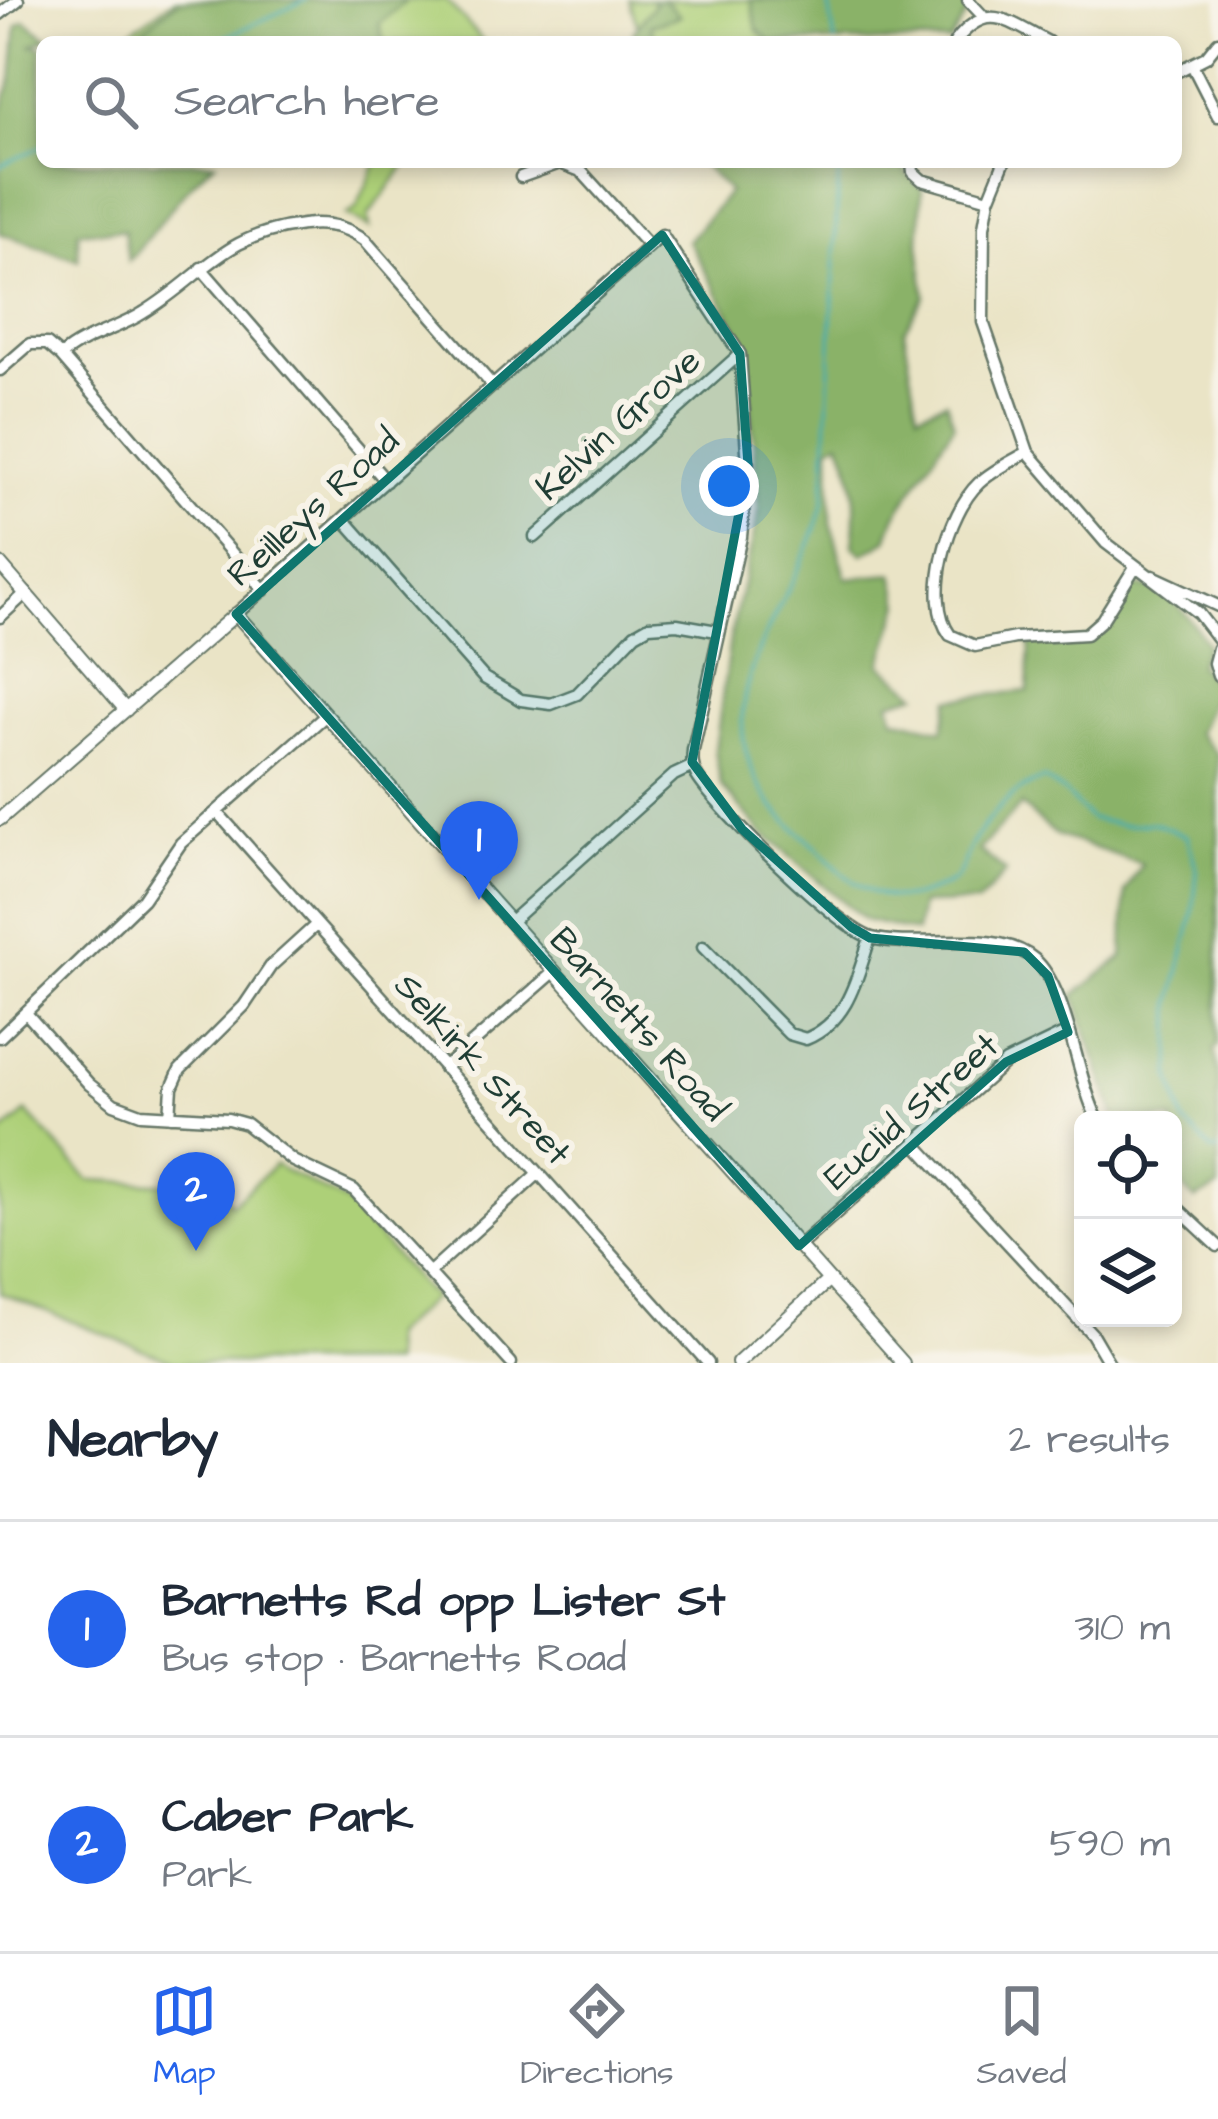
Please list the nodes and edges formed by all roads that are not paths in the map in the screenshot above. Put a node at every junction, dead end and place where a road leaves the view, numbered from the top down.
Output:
1 (18, 0) edge
2 (968, 0) edge
3 (0, 14) edge
4 (982, 15) junction
5 (960, 36) edge
6 (1036, 36) edge
7 (1218, 42) edge
8 (1192, 65) junction
9 (1182, 69) edge
10 (1218, 116) edge
11 (545, 168) edge
12 (573, 168) edge
13 (913, 168) edge
14 (1002, 168) edge
15 (521, 176) dead end
16 (989, 199) junction
17 (649, 246) junction
18 (200, 268) junction
19 (740, 354) junction
20 (61, 356) junction
21 (0, 370) edge
22 (493, 386) junction
23 (1028, 452) junction
24 (386, 482) junction
25 (344, 519) junction
26 (535, 537) dead end
27 (0, 564) edge
28 (1139, 570) junction
29 (264, 590) junction
30 (26, 593) junction
31 (1218, 606) edge
32 (236, 614) junction
33 (0, 617) edge
34 (718, 631) junction
35 (1218, 644) edge
36 (1218, 676) edge
37 (126, 710) junction
38 (326, 716) junction
39 (693, 766) junction
40 (217, 812) junction
41 (0, 819) edge
42 (509, 922) junction
43 (316, 925) junction
44 (870, 938) junction
45 (703, 947) dead end
46 (554, 972) junction
47 (26, 1013) junction
48 (1067, 1032) junction
49 (0, 1037) edge
50 (444, 1068) junction
51 (1095, 1111) edge
52 (170, 1116) junction
53 (915, 1143) junction
54 (538, 1174) junction
55 (1182, 1212) edge
56 (799, 1246) junction
57 (1218, 1246) edge
58 (430, 1272) junction
59 (829, 1280) junction
60 (504, 1360) edge
61 (708, 1363) edge
62 (738, 1363) edge
63 (903, 1363) edge
64 (1109, 1363) edge

1 - 3 street
2 - 4 street
4 - 5 street
4 - 6 street
7 - 8 street
8 - 9 street
8 - 10 street
11 - 15 street
12 - 17 street
13 - 16 street
14 - 16 street
16 - 23 street
17 - 19 street, Reilleys Road
17 - 22 street, Reilleys Road
18 - 20 street
18 - 22 street
18 - 24 street
19 - 26 street, Kelvin Grove
19 - 34 street
20 - 21 street
20 - 29 street
22 - 24 street, Reilleys Road
23 - 28 street
23 - 28 street
24 - 25 street, Reilleys Road
25 - 29 street, Reilleys Road
25 - 34 street
27 - 30 street
28 - 31 street
28 - 35 street
29 - 32 street, Reilleys Road
30 - 33 street
30 - 37 street
32 - 37 street, Reilleys Road
32 - 38 street, Barnetts Road
34 - 39 street
35 - 36 street
37 - 41 street, Reilleys Road
38 - 40 street
38 - 42 street, Barnetts Road
39 - 42 street
39 - 44 street
40 - 43 street, Selkirk Street
40 - 47 street
42 - 46 street, Barnetts Road
43 - 50 street, Selkirk Street
43 - 52 street
44 - 45 street
44 - 48 street
46 - 50 street
46 - 56 street, Barnetts Road
47 - 49 street
47 - 52 street
48 - 51 street
48 - 53 street, Euclid Street
50 - 54 street, Selkirk Street
52 - 58 street
53 - 56 street, Euclid Street
53 - 64 street
54 - 58 street
54 - 61 street, Selkirk Street
55 - 57 street
56 - 59 street, Barnetts Road
58 - 60 street
59 - 62 street
59 - 63 street, Barnetts Road

